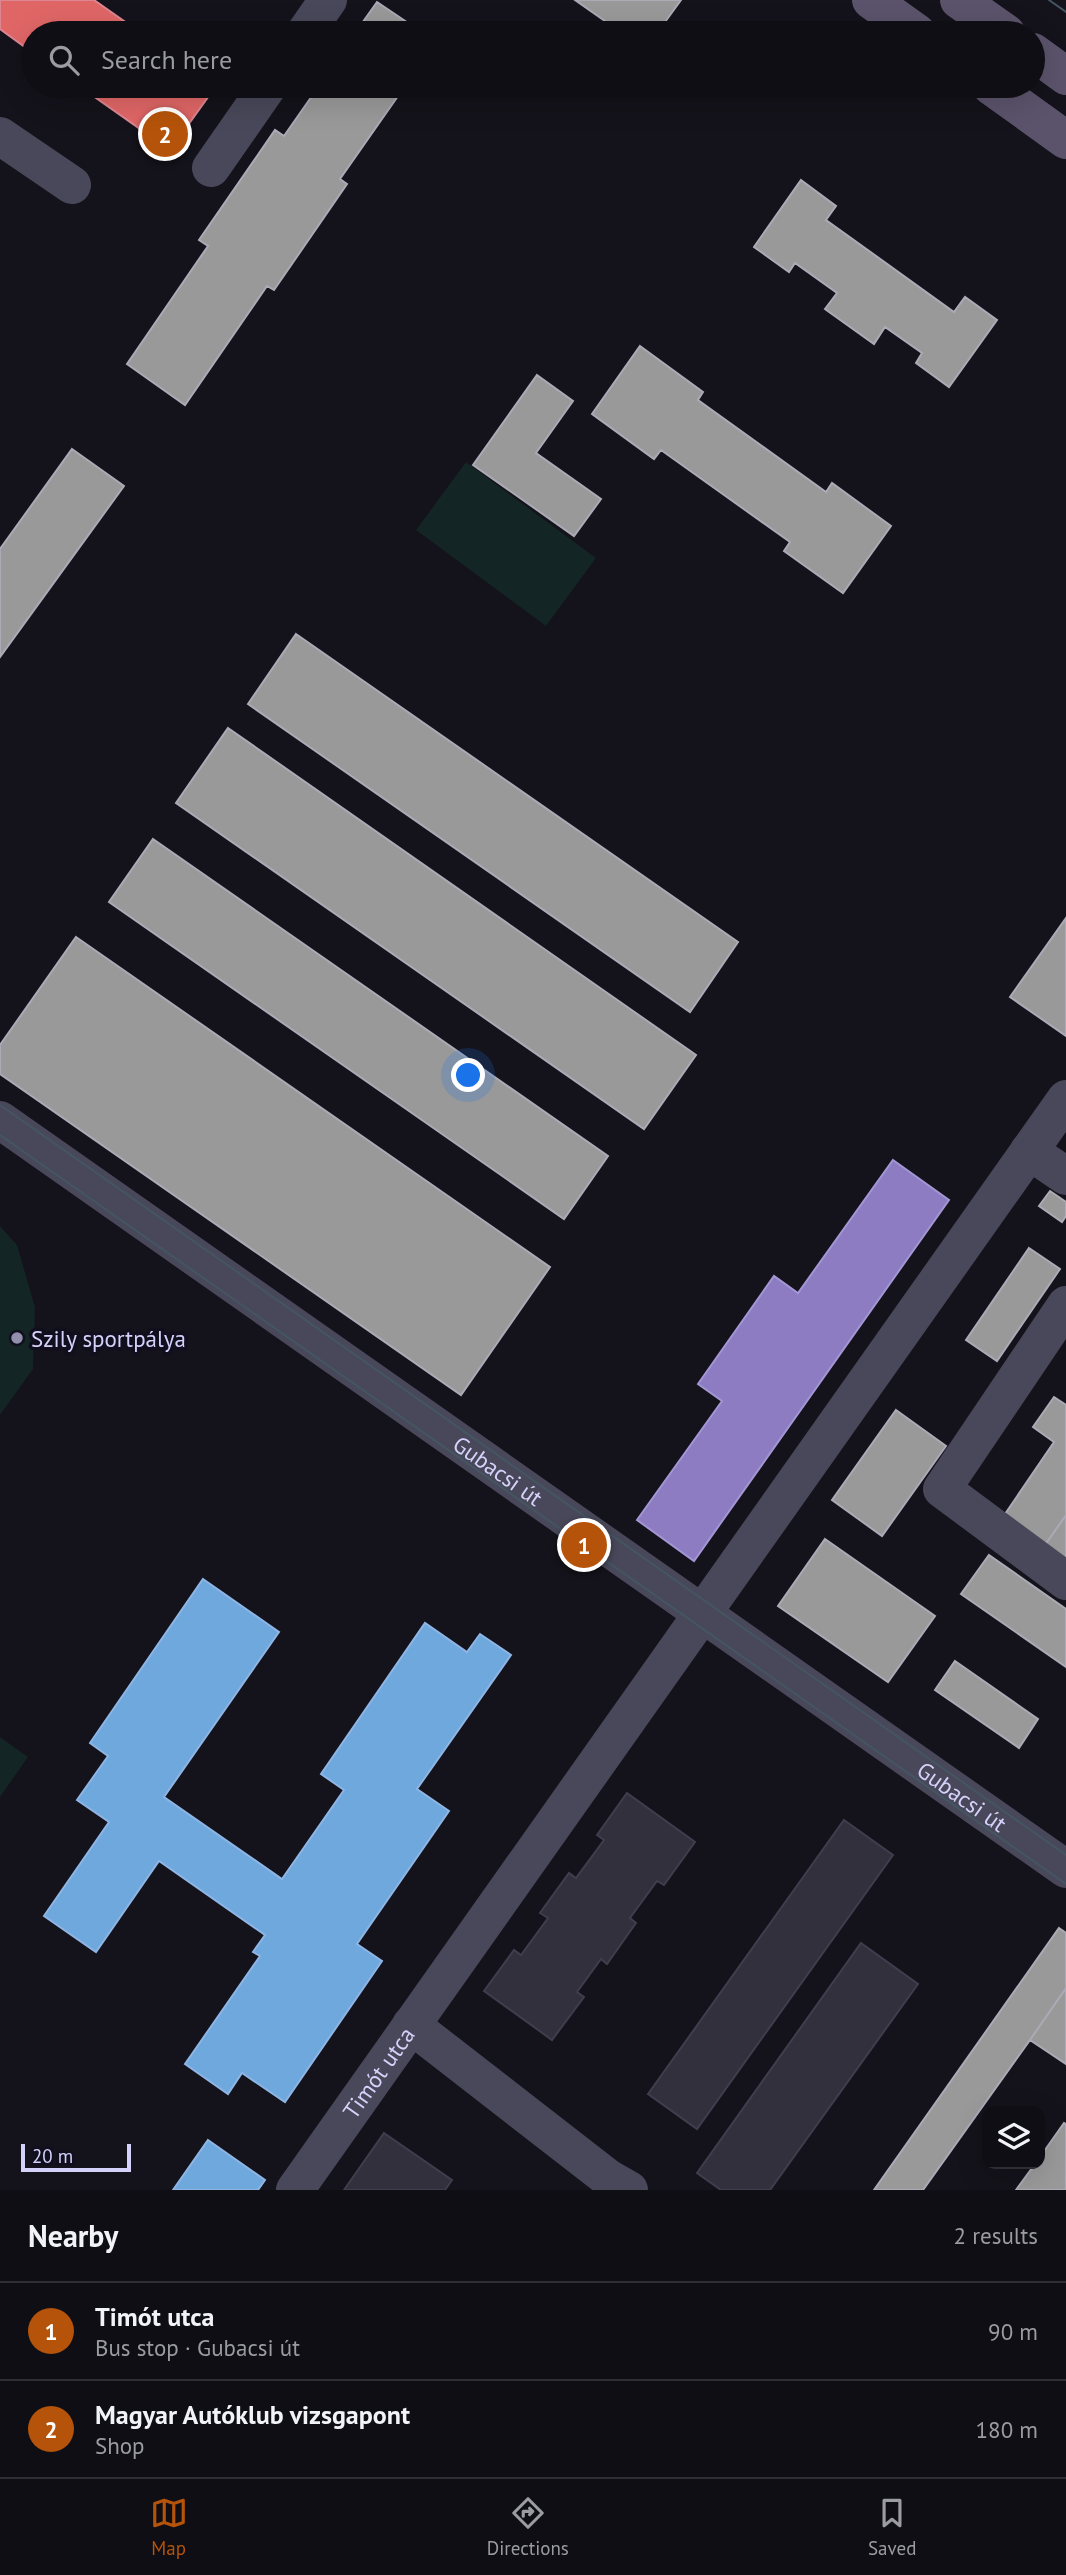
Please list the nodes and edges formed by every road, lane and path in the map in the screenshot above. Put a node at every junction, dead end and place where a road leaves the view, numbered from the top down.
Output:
1 (328, 0) edge
2 (871, 0) edge
3 (959, 0) edge
4 (313, 21) edge
5 (900, 21) edge
6 (989, 21) edge
7 (1045, 61) edge
8 (1066, 76) edge
9 (260, 98) edge
10 (1007, 98) edge
11 (0, 136) edge
12 (1066, 140) edge
13 (211, 168) dead end
14 (72, 185) dead end
15 (1066, 1099) edge
16 (0, 1120) edge
17 (1029, 1151) junction
18 (1066, 1177) edge
19 (1066, 1305) edge
20 (1066, 1581) edge
21 (701, 1614) junction
22 (1066, 1869) edge
23 (411, 2025) junction
24 (295, 2190) edge
25 (629, 2190) edge

1 - 4 street
2 - 5 main road
3 - 6 main road
7 - 8 main road
9 - 13 street
10 - 12 main road
11 - 14 street
15 - 17 street, Timót utca
16 - 21 street, Gubacsi út
17 - 18 street
17 - 21 street, Timót utca
19 - 20 street
21 - 22 street, Gubacsi út
21 - 23 street, Timót utca
23 - 24 street, Timót utca
23 - 25 street

